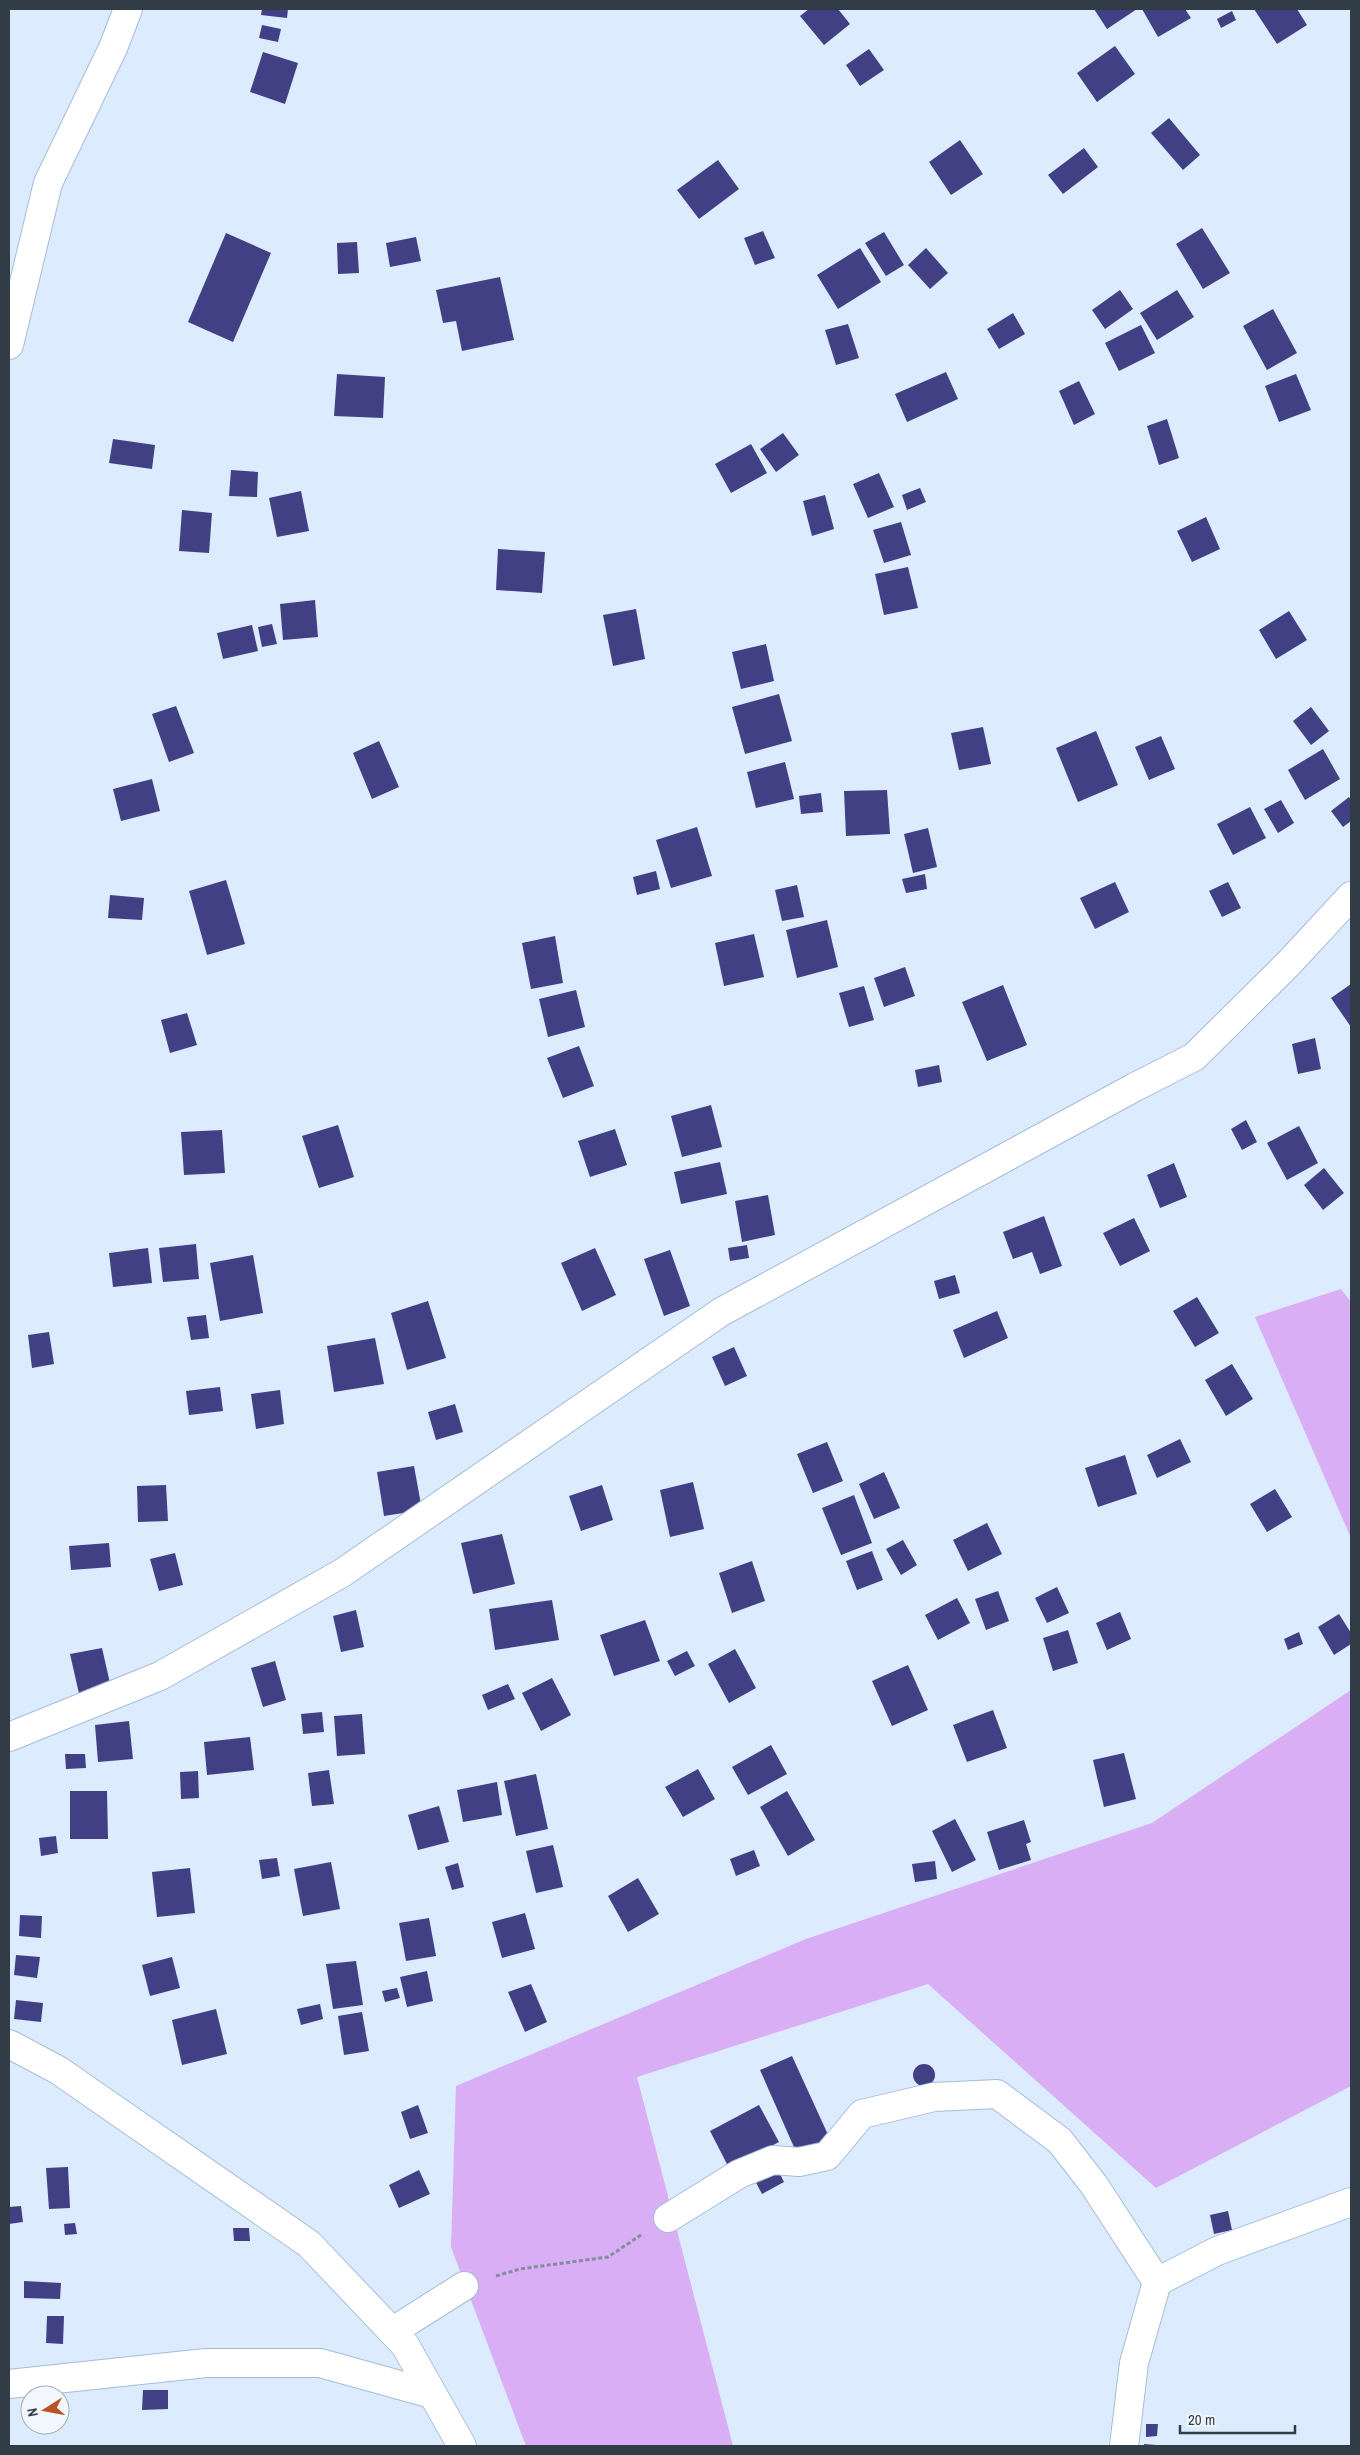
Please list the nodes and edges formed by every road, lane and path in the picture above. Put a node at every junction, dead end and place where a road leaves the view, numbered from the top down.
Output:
1 (128, 9) edge
2 (9, 345) edge
3 (1351, 896) edge
4 (9, 1736) edge
5 (9, 2044) edge
6 (1351, 2202) edge
7 (668, 2218) joint
8 (1157, 2282) junction
9 (464, 2286) joint
10 (393, 2331) junction
11 (9, 2384) edge
12 (432, 2394) junction
13 (462, 2446) edge
14 (1124, 2446) edge

1 - 2 street
3 - 4 street
5 - 10 street
6 - 8 street
7 - 8 street
7 - 9 path
8 - 14 street
9 - 10 street
10 - 12 street
11 - 12 street
12 - 13 street

